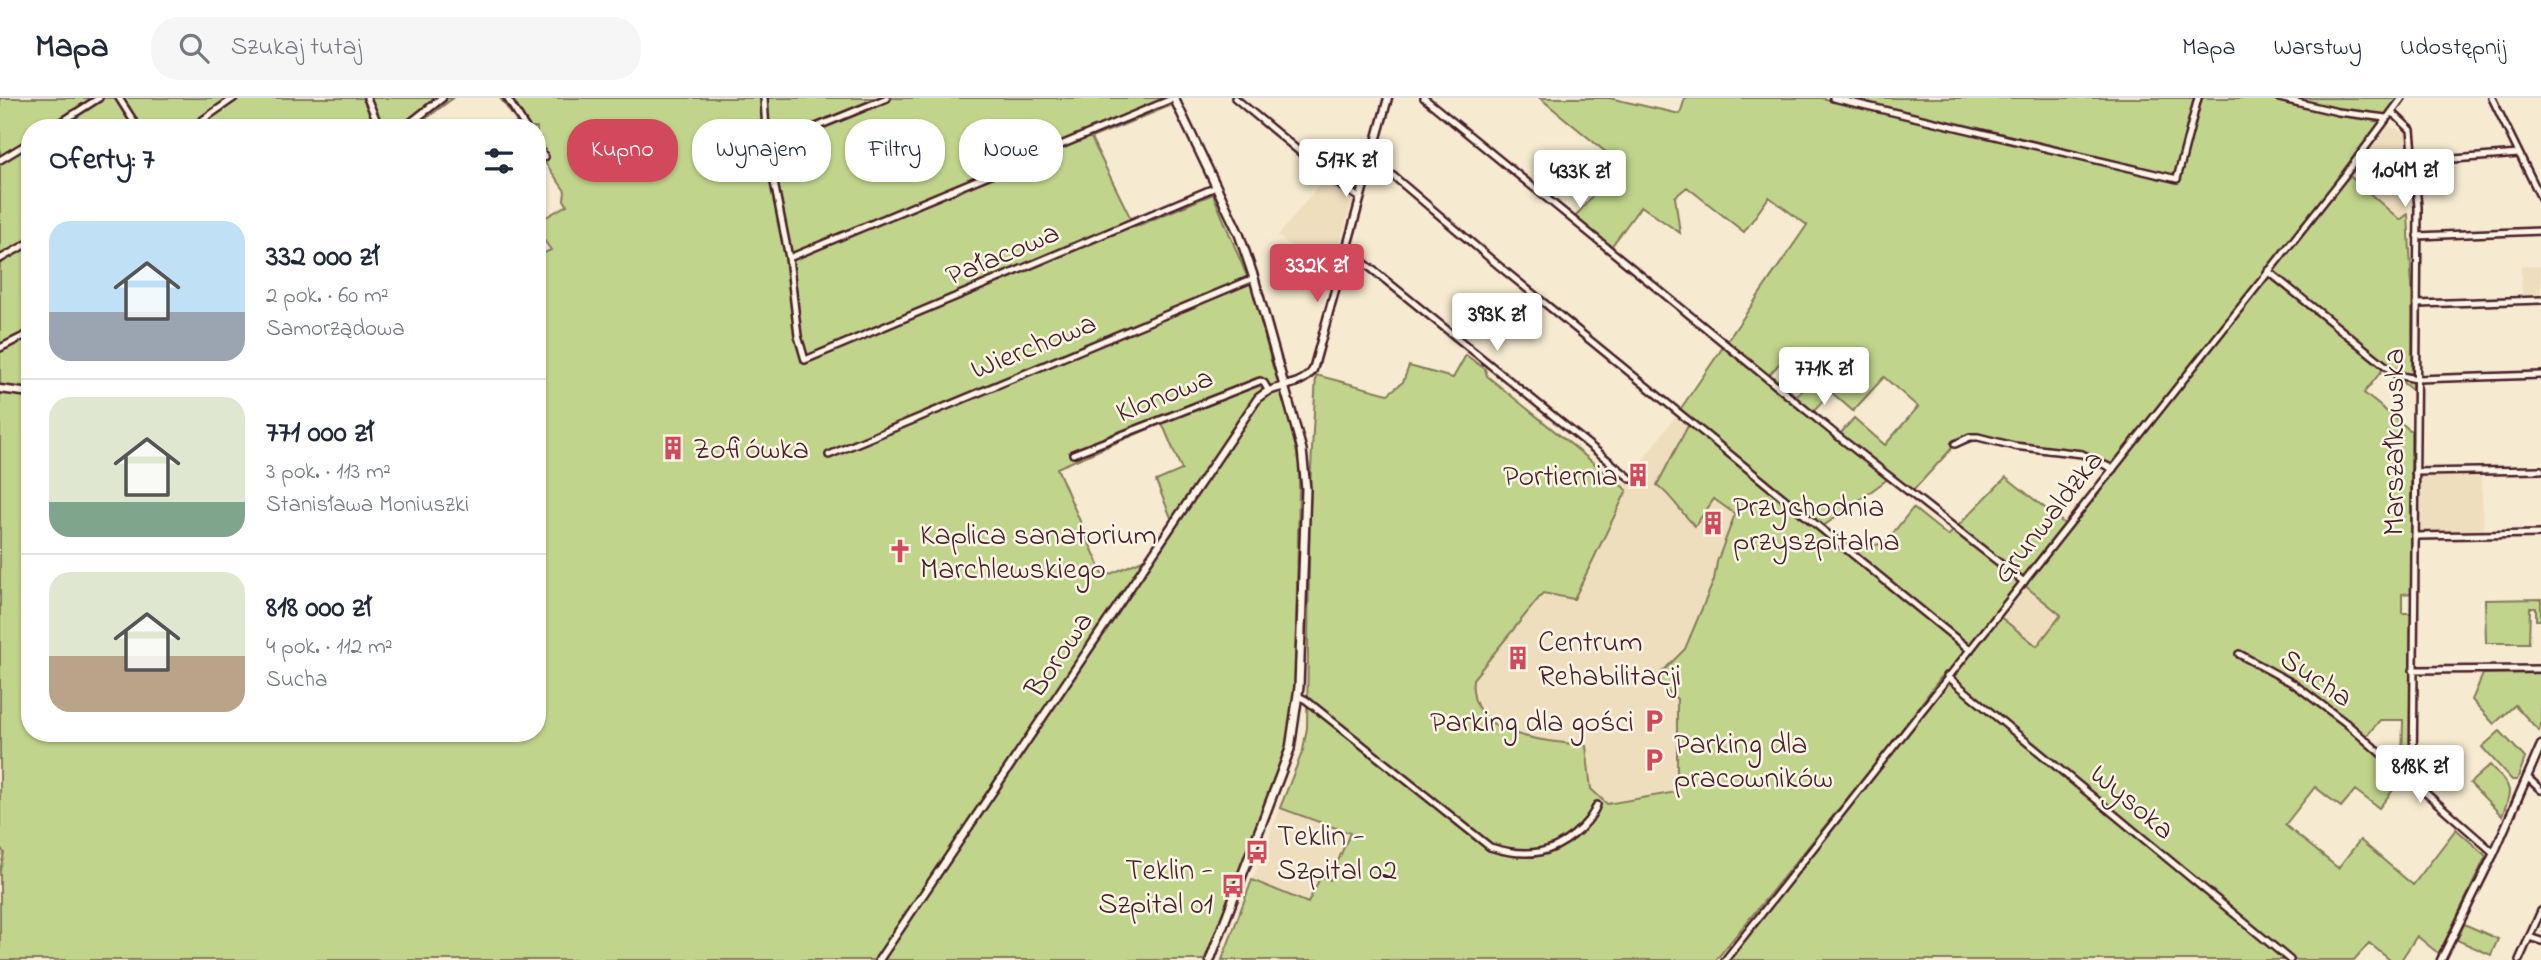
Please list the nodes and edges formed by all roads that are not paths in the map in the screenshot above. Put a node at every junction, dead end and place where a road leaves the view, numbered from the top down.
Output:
1 (99, 98) edge
2 (119, 98) edge
3 (234, 98) edge
4 (367, 98) edge
5 (442, 98) edge
6 (507, 98) edge
7 (764, 98) edge
8 (887, 98) edge
9 (1174, 98) edge
10 (1235, 98) edge
11 (1388, 98) edge
12 (1424, 98) edge
13 (1833, 98) edge
14 (2198, 98) edge
15 (2279, 98) edge
16 (2402, 98) edge
17 (2492, 98) edge
18 (2392, 111) junction
19 (2386, 118) junction
20 (66, 119) edge
21 (132, 119) edge
22 (204, 119) edge
23 (376, 119) edge
24 (415, 119) edge
25 (520, 119) edge
26 (765, 119) edge
27 (831, 121) edge
28 (21, 147) edge
29 (2519, 155) junction
30 (1371, 157) junction
31 (0, 160) edge
32 (2414, 162) junction
33 (774, 182) edge
34 (1216, 187) junction
35 (1360, 198) junction
36 (2541, 198) edge
37 (2541, 230) edge
38 (2417, 236) junction
39 (21, 247) edge
40 (1346, 248) junction
41 (789, 258) junction
42 (0, 260) edge
43 (2268, 271) junction
44 (1254, 278) junction
45 (2541, 300) edge
46 (2417, 304) junction
47 (21, 338) edge
48 (0, 348) edge
49 (2541, 375) edge
50 (2416, 379) junction
51 (1285, 386) junction
52 (0, 389) edge
53 (1268, 390) junction
54 (21, 392) edge
55 (1955, 444) dead end
56 (1073, 454) dead end
57 (830, 455) dead end
58 (2113, 469) junction
59 (2541, 470) edge
60 (2415, 472) junction
61 (1631, 479) dead end
62 (2541, 534) edge
63 (2415, 536) junction
64 (2024, 582) junction
65 (1970, 650) junction
66 (2239, 654) dead end
67 (2541, 669) edge
68 (2413, 670) junction
69 (1947, 676) junction
70 (1297, 696) junction
71 (2541, 744) edge
72 (2527, 777) junction
73 (2413, 781) junction
74 (2541, 790) edge
75 (1597, 805) dead end
76 (2494, 853) junction
77 (2541, 911) edge
78 (2529, 937) junction
79 (2541, 941) edge
80 (879, 960) edge
81 (1210, 960) edge
82 (1725, 960) edge
83 (2290, 960) edge
84 (2441, 960) edge
85 (2519, 960) edge

1 - 20 street
2 - 21 street
3 - 22 street
4 - 23 street
5 - 24 street
6 - 25 street
7 - 26 street
8 - 27 street
9 - 34 main road
9 - 41 street
10 - 35 street
11 - 30 street
12 - 64 street
13 - 14 street
15 - 19 street
16 - 18 street, Grunwaldzka
17 - 29 street
18 - 19 street, Grunwaldzka
18 - 32 street, Marszałkowska
19 - 43 street, Grunwaldzka
28 - 31 street
29 - 32 street
29 - 36 street
30 - 35 street
30 - 65 street
32 - 38 street, Marszałkowska
33 - 41 street
34 - 41 street, Pałacowa
34 - 44 main road
35 - 40 street
37 - 38 street
38 - 46 street, Marszałkowska
39 - 42 street
40 - 51 street
40 - 61 street
43 - 50 street
43 - 58 street, Grunwaldzka
44 - 51 main road
44 - 57 street, Wierchowa
45 - 46 street
46 - 50 street, Marszałkowska
47 - 48 street
49 - 50 street
50 - 60 street, Marszałkowska
51 - 53 street
51 - 70 main road
52 - 54 street
53 - 56 street, Klonowa
53 - 80 street, Borowa
55 - 58 street
58 - 64 street, Grunwaldzka
59 - 60 street
60 - 63 street, Marszałkowska
62 - 63 street
63 - 68 street, Marszałkowska
64 - 65 street, Grunwaldzka
65 - 69 street, Grunwaldzka
66 - 73 street, Sucha
67 - 68 street
68 - 73 street, Marszałkowska
69 - 82 street, Grunwaldzka
69 - 83 street, Wysoka
70 - 75 street
70 - 81 main road
71 - 72 street
72 - 74 street
72 - 76 street
73 - 76 street, Sucha
76 - 84 street
77 - 78 street
78 - 79 street
78 - 85 street

